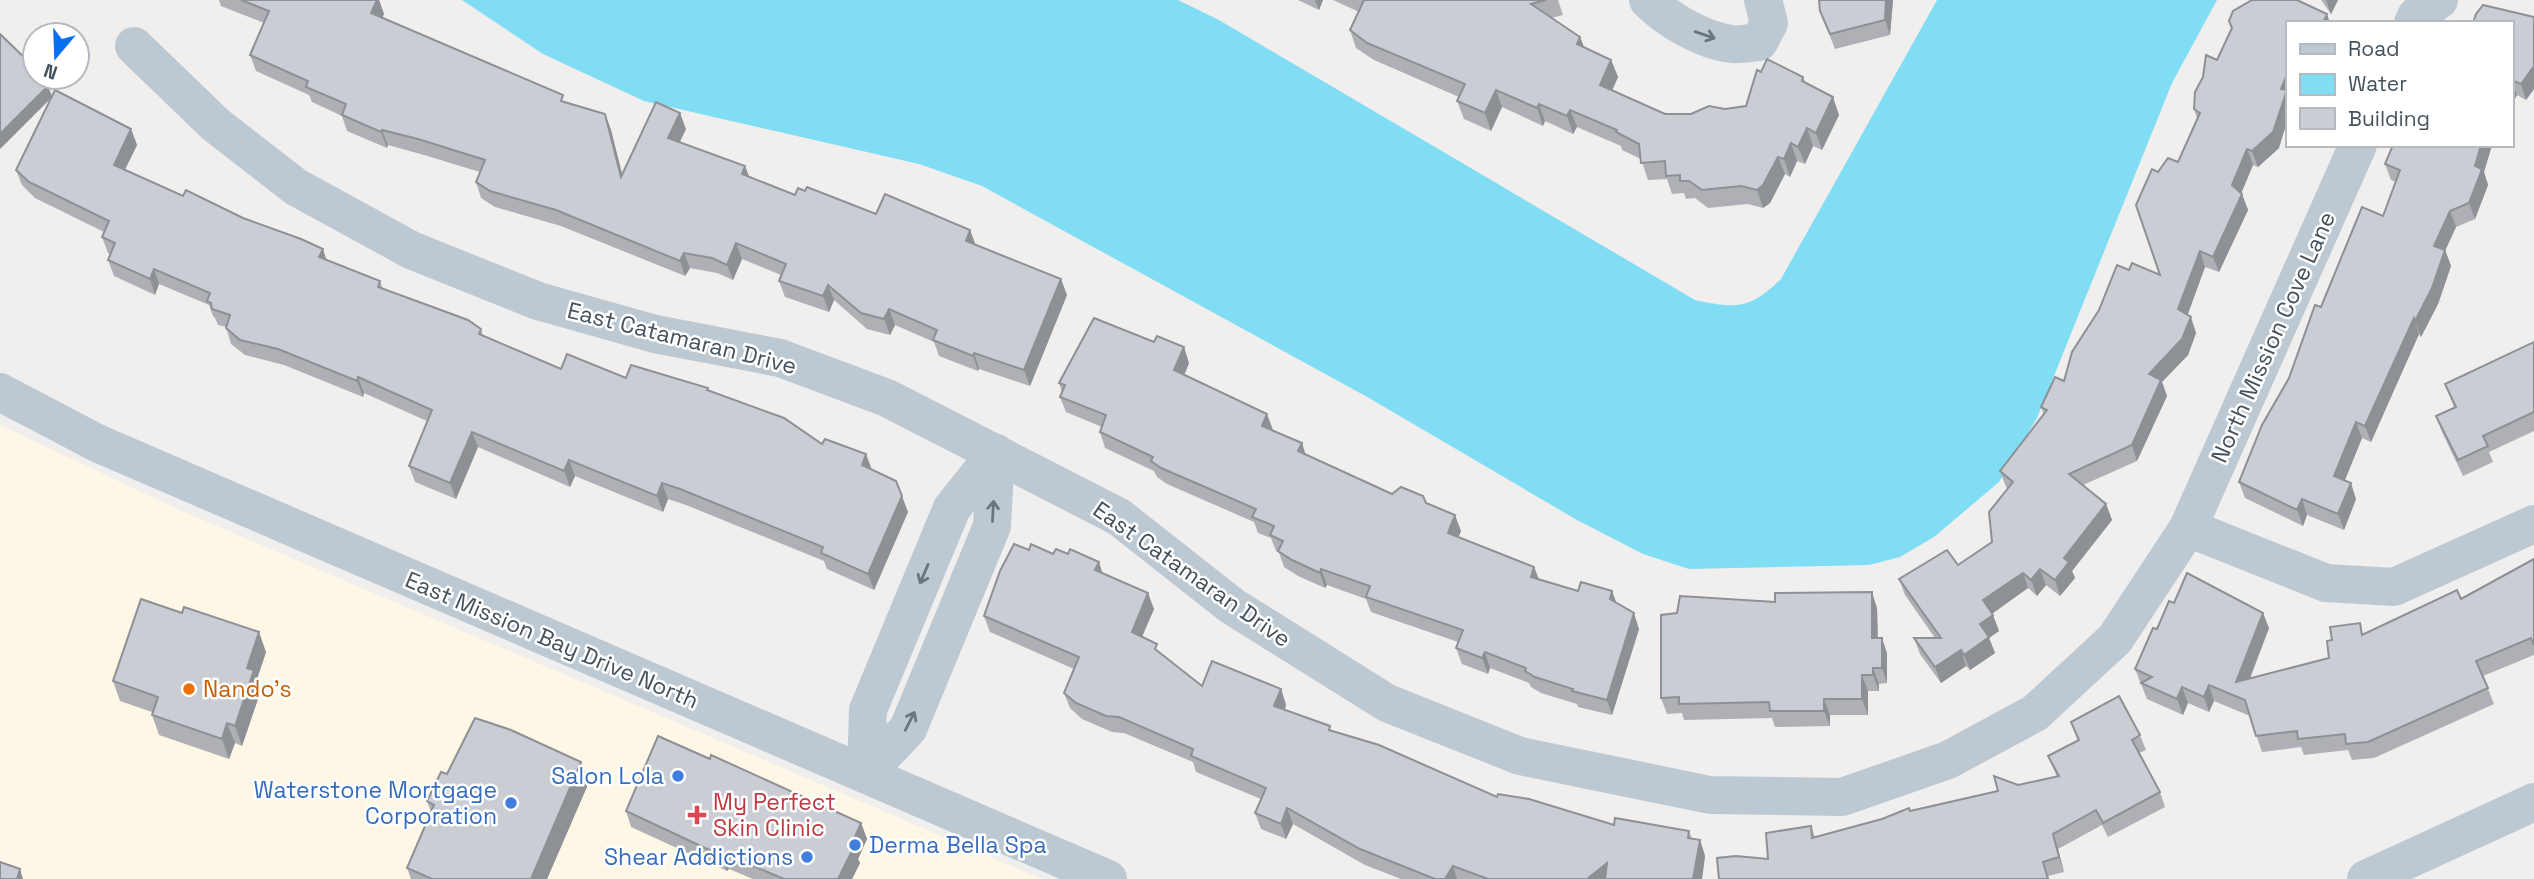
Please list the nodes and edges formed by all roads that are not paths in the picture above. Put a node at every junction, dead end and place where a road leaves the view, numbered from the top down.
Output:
1 (1648, 0) edge
2 (1763, 0) edge
3 (2439, 0) edge
4 (2414, 21) edge
5 (134, 46) dead end
6 (2357, 147) edge
7 (0, 392) edge
8 (996, 453) junction
9 (2534, 524) edge
10 (2188, 528) junction
11 (866, 773) junction
12 (2534, 802) edge
13 (1108, 879) edge
14 (2366, 879) edge

1 -> 2 street
3 - 4 street
5 - 8 street, East Catamaran Drive
6 - 10 street, North Mission Cove Lane
7 - 11 street, East Mission Bay Drive North
8 - 10 street, East Catamaran Drive
8 - 11 street
9 - 10 street
11 - 13 street, East Mission Bay Drive North
12 - 14 street

